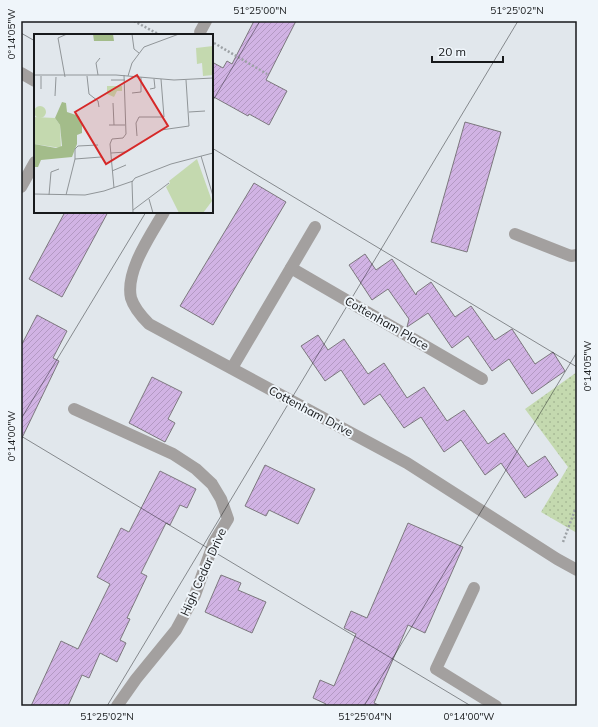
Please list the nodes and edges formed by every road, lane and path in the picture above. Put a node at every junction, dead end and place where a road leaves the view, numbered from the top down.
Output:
1 (134, 21) edge
2 (206, 21) edge
3 (200, 32) dead end
4 (158, 34) edge
5 (216, 45) dead end
6 (21, 73) edge
7 (267, 74) dead end
8 (34, 80) edge
9 (34, 164) edge
10 (21, 187) edge
11 (163, 213) edge
12 (315, 227) dead end
13 (515, 234) dead end
14 (577, 255) edge
15 (291, 268) junction
16 (232, 368) junction
17 (482, 379) dead end
18 (74, 409) dead end
19 (575, 510) dead end
20 (557, 559) junction
21 (577, 570) edge
22 (474, 588) dead end
23 (117, 706) edge
24 (496, 706) edge

1 - 4 path
2 - 3 street
5 - 7 path
6 - 8 street
9 - 10 street
11 - 16 street, Cottenham Drive
12 - 15 street
13 - 14 street
15 - 16 street
15 - 17 street, Cottenham Place
16 - 20 street, Cottenham Drive
18 - 23 street, High Cedar Drive
19 - 20 path
20 - 21 street, Cottenham Drive
22 - 24 street

